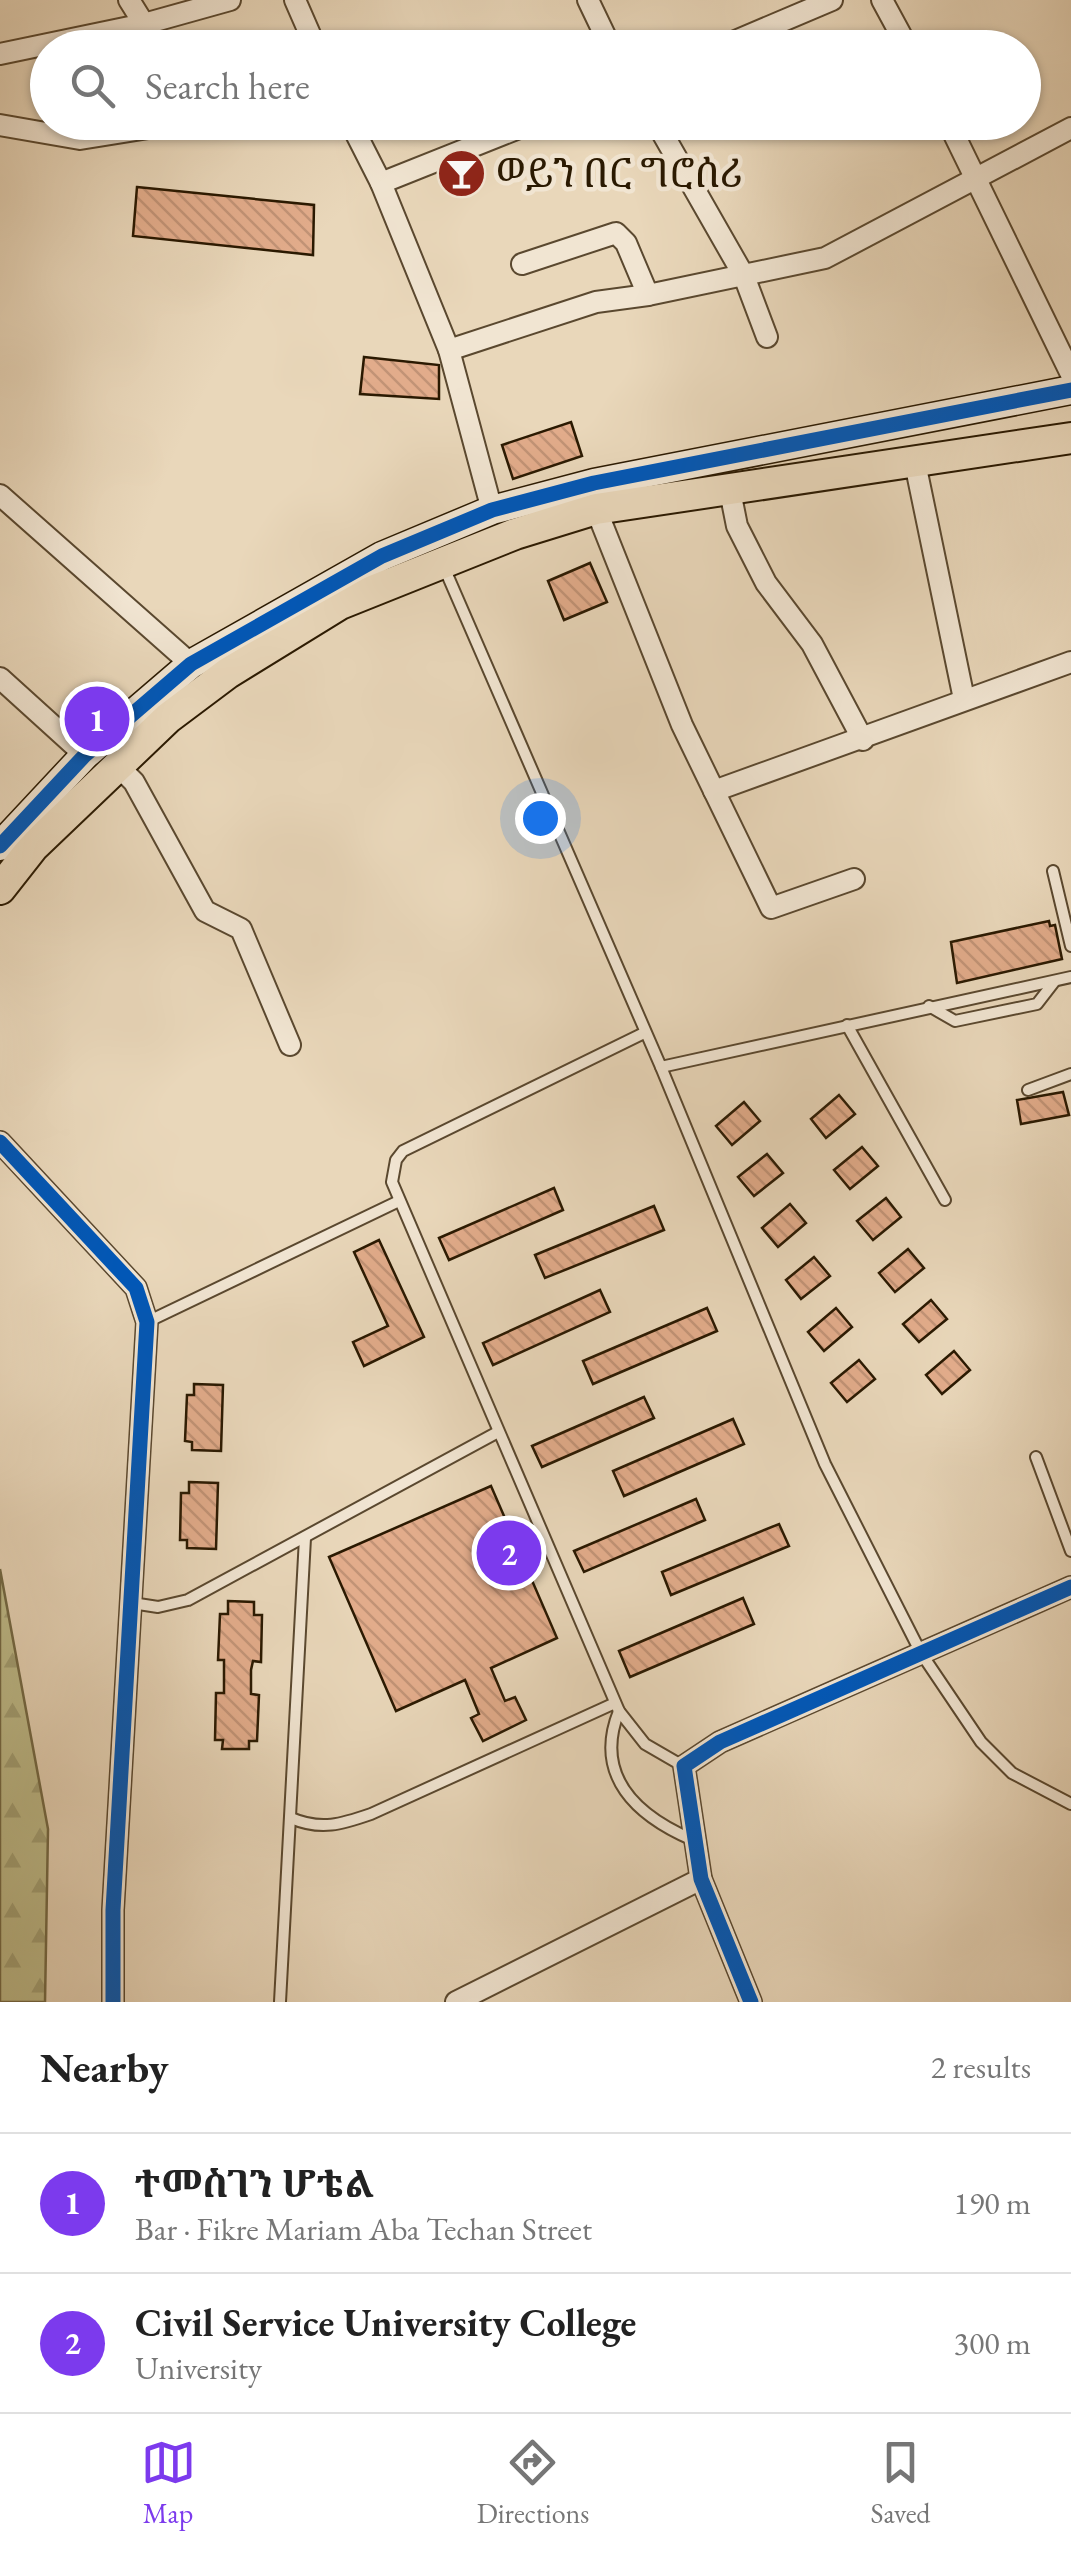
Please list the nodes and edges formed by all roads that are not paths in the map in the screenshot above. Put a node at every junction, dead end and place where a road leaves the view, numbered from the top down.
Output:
1 (128, 0) edge
2 (230, 0) edge
3 (295, 0) edge
4 (588, 0) edge
5 (832, 0) edge
6 (882, 0) edge
7 (144, 24) junction
8 (115, 30) edge
9 (308, 30) edge
10 (602, 30) edge
11 (761, 30) edge
12 (898, 30) edge
13 (30, 48) edge
14 (0, 54) edge
15 (0, 125) edge
16 (1071, 128) edge
17 (30, 130) edge
18 (359, 140) edge
19 (488, 140) edge
20 (666, 140) edge
21 (957, 140) edge
22 (977, 178) junction
23 (381, 182) junction
24 (522, 264) dead end
25 (744, 276) junction
26 (648, 296) junction
27 (767, 337) dead end
28 (449, 350) junction
29 (1071, 374) edge
30 (1071, 390) edge
31 (1071, 438) edge
32 (915, 463) junction
33 (730, 491) junction
34 (0, 495) edge
35 (492, 510) junction
36 (596, 510) junction
37 (442, 564) junction
38 (1071, 662) edge
39 (191, 664) junction
40 (0, 678) edge
41 (964, 698) junction
42 (158, 708) junction
43 (863, 740) junction
44 (85, 754) junction
45 (117, 764) junction
46 (714, 791) junction
47 (0, 846) edge
48 (1053, 871) dead end
49 (854, 879) dead end
50 (0, 889) edge
51 (1071, 946) edge
52 (1071, 977) edge
53 (1054, 981) junction
54 (930, 1006) junction
55 (847, 1024) junction
56 (644, 1034) junction
57 (290, 1045) dead end
58 (661, 1067) junction
59 (1071, 1074) edge
60 (1028, 1090) dead end
61 (0, 1142) edge
62 (945, 1200) dead end
63 (398, 1202) junction
64 (147, 1322) junction
65 (498, 1432) junction
66 (1036, 1457) dead end
67 (305, 1538) junction
68 (1071, 1550) edge
69 (1071, 1587) edge
70 (132, 1603) junction
71 (920, 1653) junction
72 (617, 1707) junction
73 (684, 1766) junction
74 (1071, 1804) edge
75 (291, 1818) junction
76 (693, 1840) junction
77 (701, 1879) junction
78 (113, 2002) edge
79 (280, 2002) edge
80 (456, 2002) edge
81 (752, 2002) edge

1 - 7 street
2 - 7 street
3 - 9 street
4 - 10 street
5 - 11 street
6 - 12 street
7 - 8 street
13 - 14 street
15 - 17 street
16 - 22 street
18 - 23 street
19 - 23 street
20 - 25 street
21 - 22 street
22 - 25 street
22 - 29 street
23 - 28 street
24 - 26 street
25 - 26 street
25 - 27 street
26 - 28 street
28 - 35 street
30 - 35 street
31 - 32 main road
32 - 33 main road
32 - 41 street
33 - 36 main road
33 - 43 street
34 - 39 street
35 - 39 street
36 - 37 main road
36 - 46 street
37 - 42 main road
37 - 56 lane
38 - 41 street
39 - 42 street
40 - 44 street
41 - 43 street
42 - 44 street
42 - 45 main road
43 - 46 street
44 - 47 street
45 - 50 main road
45 - 57 street
46 - 49 street
48 - 51 lane
52 - 53 lane
53 - 54 lane
53 - 54 lane
54 - 55 lane
55 - 58 lane
55 - 62 lane
56 - 58 lane
56 - 63 lane
58 - 71 lane
59 - 60 lane
61 - 64 street
63 - 64 lane
63 - 65 lane
64 - 70 street
65 - 67 lane
65 - 72 lane
66 - 68 lane
67 - 70 lane
67 - 75 lane
69 - 71 street
70 - 78 street
71 - 73 street
71 - 74 lane
72 - 73 lane
72 - 75 lane
72 - 76 lane
73 - 76 street
75 - 79 lane
76 - 77 street
77 - 80 street
77 - 81 street

